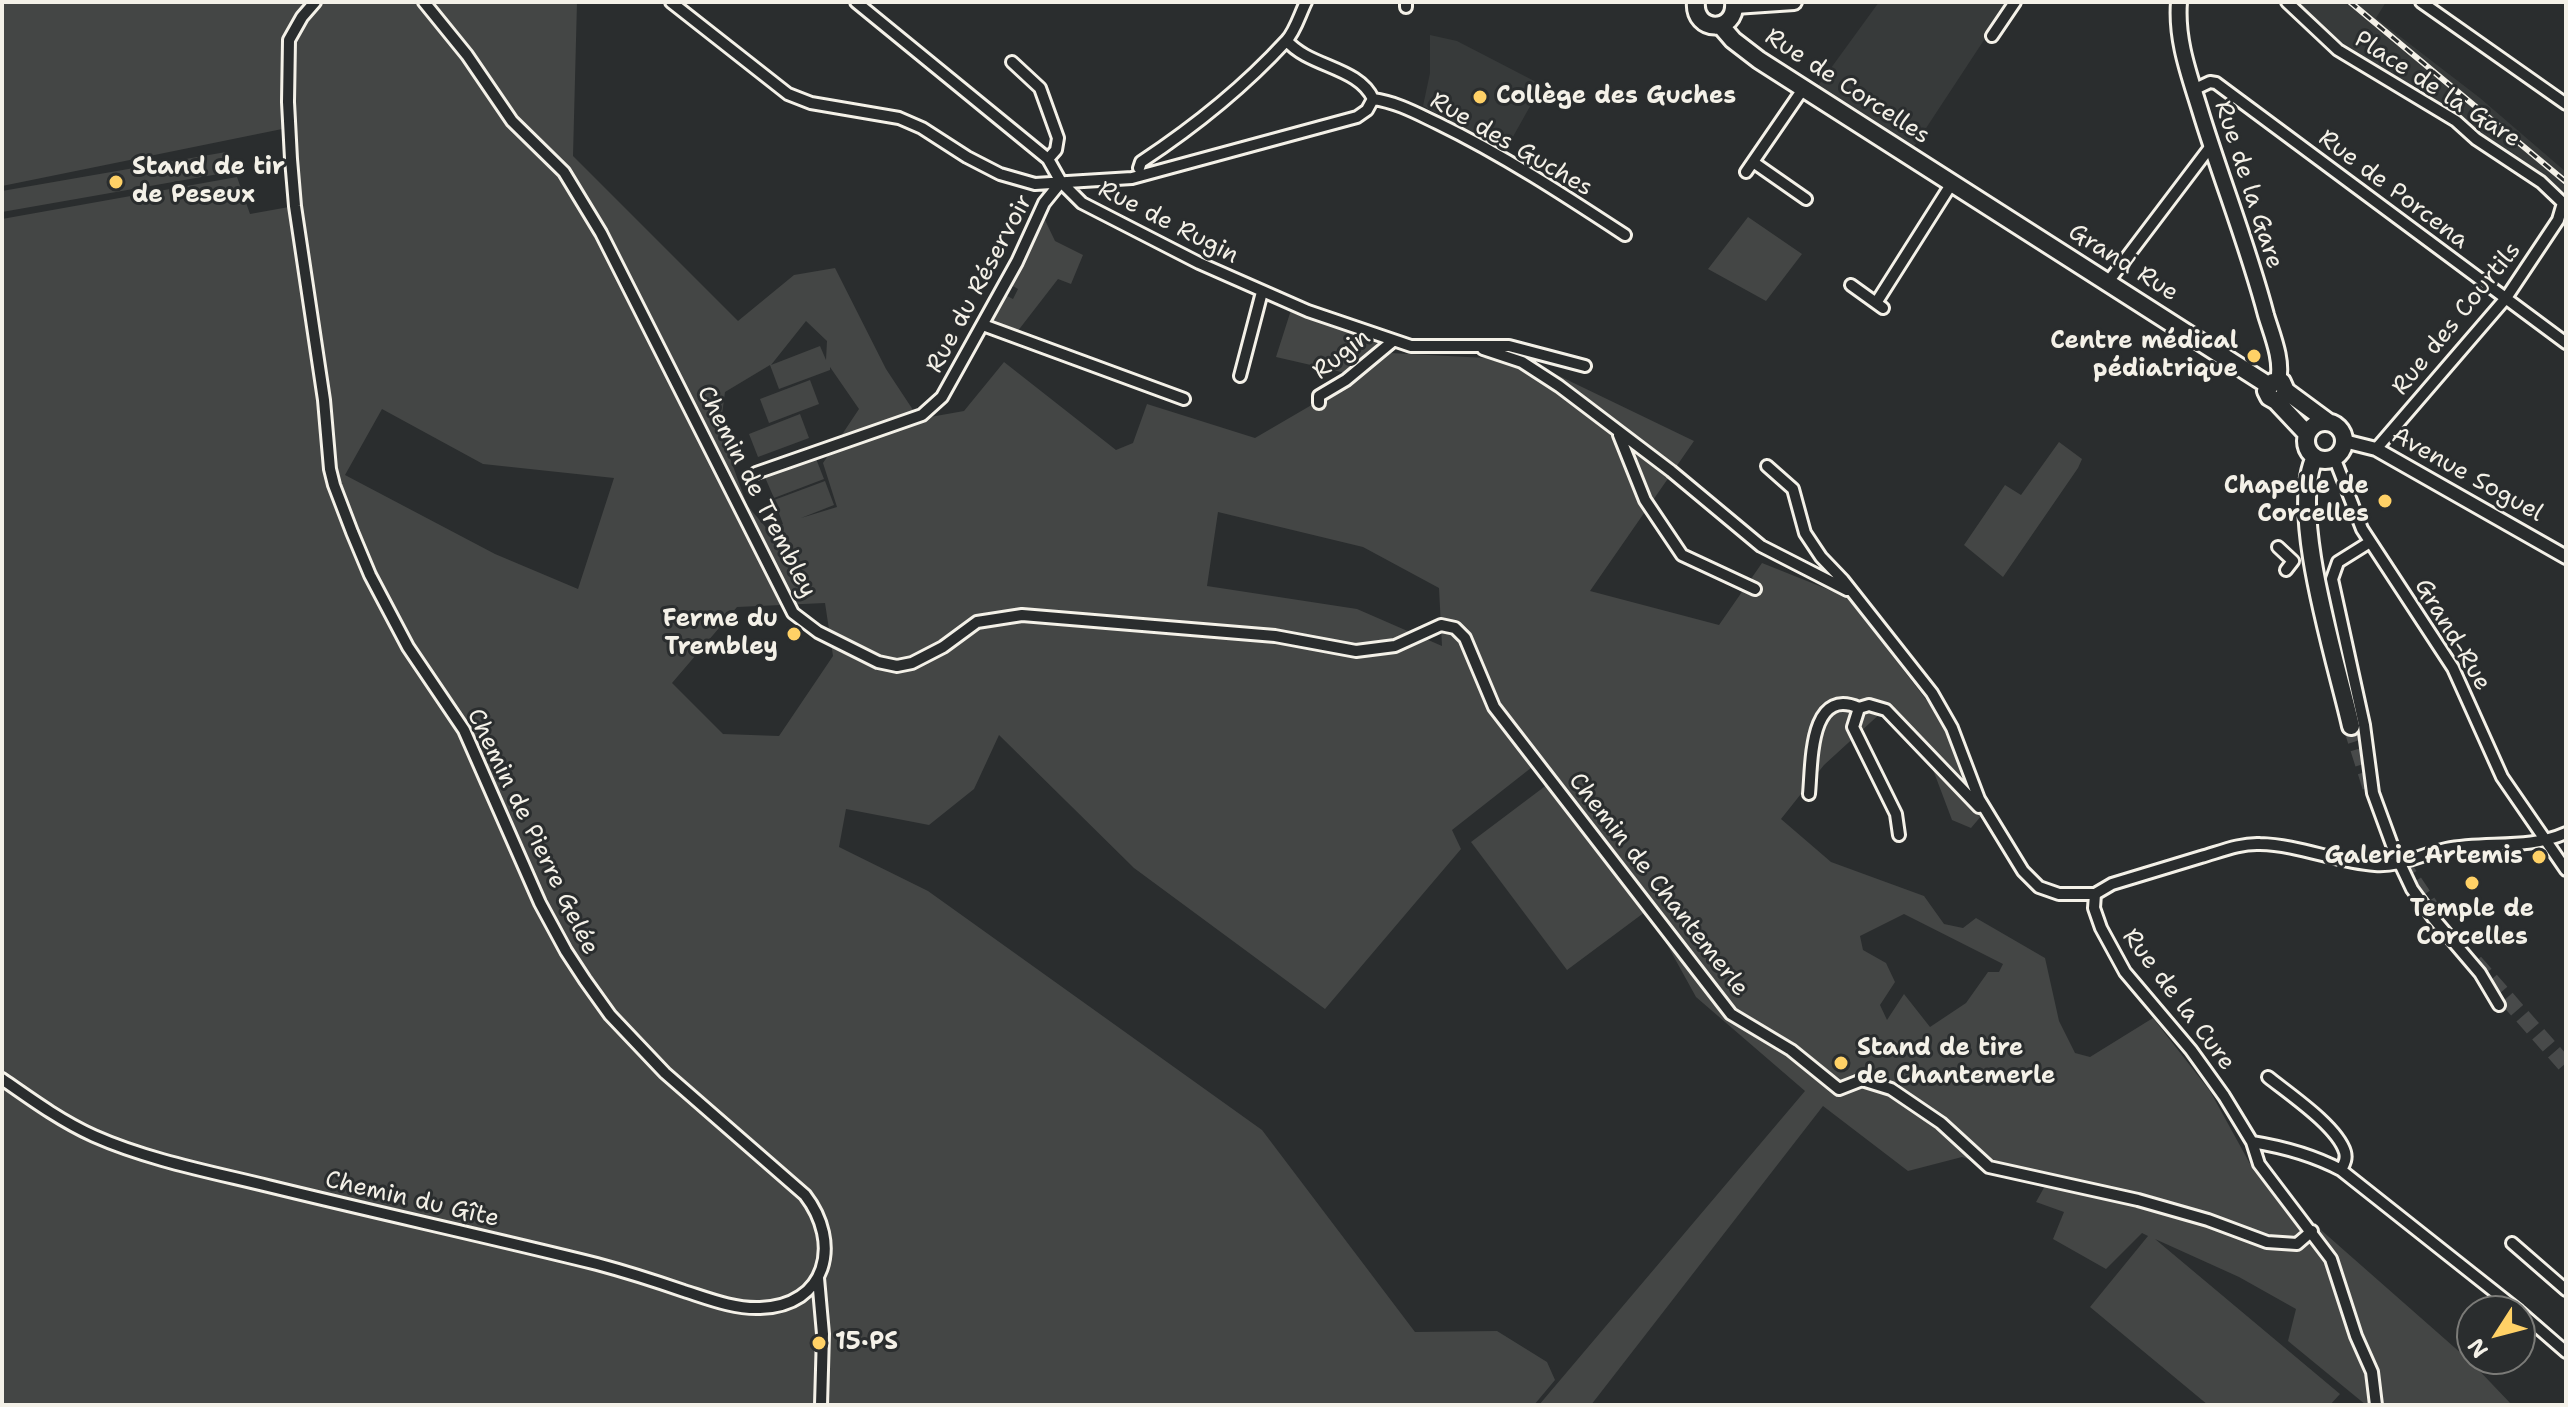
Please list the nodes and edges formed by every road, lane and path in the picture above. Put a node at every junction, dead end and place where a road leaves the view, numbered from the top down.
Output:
1 (315, 2) edge
2 (424, 2) edge
3 (671, 2) edge
4 (856, 2) edge
5 (1306, 2) edge
6 (1696, 2) edge
7 (1794, 2) edge
8 (2015, 2) edge
9 (2179, 2) edge
10 (2287, 2) edge
11 (2421, 2) edge
12 (1734, 4) edge
13 (1721, 26) junction
14 (1992, 36) dead end
15 (1287, 41) junction
16 (1012, 62) dead end
17 (1803, 89) junction
18 (2193, 90) junction
19 (1373, 99) junction
20 (2566, 104) edge
21 (2211, 146) junction
22 (1048, 159) junction
23 (1753, 162) junction
24 (1139, 168) dead end
25 (1746, 172) dead end
26 (1061, 182) junction
27 (1952, 183) junction
28 (1806, 199) dead end
29 (2563, 210) joint
30 (1625, 235) dead end
31 (2108, 282) junction
32 (1851, 285) dead end
33 (1262, 292) junction
34 (2506, 298) junction
35 (983, 325) junction
36 (1393, 341) junction
37 (2566, 343) edge
38 (1475, 347) junction
39 (1585, 366) dead end
40 (1240, 376) dead end
41 (2277, 389) junction
42 (1184, 399) dead end
43 (1319, 403) dead end
44 (2328, 422) junction
45 (1619, 433) junction
46 (2307, 434) junction
47 (2344, 441) junction
48 (2376, 449) junction
49 (2315, 457) junction
50 (2334, 457) junction
51 (1767, 466) dead end
52 (756, 473) dead end
53 (2370, 542) junction
54 (2278, 547) dead end
55 (2566, 557) edge
56 (2286, 570) dead end
57 (1755, 589) dead end
58 (1853, 592) junction
59 (1465, 638) joint
60 (1859, 708) junction
61 (2351, 726) tunnel mouth
62 (1809, 794) dead end
63 (1991, 820) junction
64 (2566, 833) edge
65 (1899, 835) dead end
66 (2545, 842) junction
67 (2556, 856) junction
68 (2400, 863) junction
69 (2566, 870) edge
70 (2095, 894) junction
71 (2499, 1005) dead end
72 (2268, 1077) dead end
73 (2, 1079) edge
74 (2252, 1142) junction
75 (2341, 1170) junction
76 (2312, 1231) junction
77 (2512, 1243) dead end
78 (818, 1278) junction
79 (2566, 1290) edge
80 (2498, 1295) edge
81 (2536, 1326) edge
82 (2566, 1352) edge
83 (821, 1405) edge
84 (2376, 1405) edge

1 - 78 street, Chemin de Pierre Gelée
2 - 59 street, Chemin de Trembley
3 - 26 street
4 - 22 street
5 - 15 street
6 - 13 main road, Rue de Corcelles
7 - 12 main road
8 - 14 street
9 - 18 main road, Rue de la Gare
10 - 29 street, Place de la Gare
11 - 20 street
12 - 13 main road
13 - 17 main road, Rue de Corcelles
15 - 19 street
15 - 24 street
16 - 22 street
17 - 23 street
17 - 27 main road, Rue de Corcelles
18 - 21 main road, Rue de la Gare
18 - 34 street, Rue de Porcena
19 - 26 street
19 - 30 street, Rue des Guches
21 - 31 street
21 - 41 main road, Rue de la Gare
22 - 26 street
23 - 25 street
23 - 28 street
26 - 33 street, Rue de Rugin
26 - 35 street, Rue du Réservoir
27 - 31 main road, Grand Rue
27 - 32 street
29 - 34 street, Rue des Courtils
31 - 41 main road, Grand Rue
33 - 36 street, Rue de Rugin
33 - 40 street
34 - 37 street, Rue de Porcena
34 - 48 street, Rue des Courtils
35 - 42 street
35 - 52 street, Rue du Réservoir
36 - 38 street, Rue de Rugin
36 - 43 street, Rugin
38 - 39 street, Rue de Rugin
38 - 45 street, Rue de Rugin
41 - 44 main road
41 - 46 main road
44 - 46 main road
44 - 47 main road
45 - 57 street
45 - 58 street, Rue de Rugin
46 - 49 main road
47 - 48 street, Avenue Soguel
47 - 50 main road
48 - 55 street, Avenue Soguel
49 - 50 main road
49 - 61 main road
50 - 53 street, Grand-Rue
51 - 58 street
53 - 66 street, Grand-Rue
53 - 68 street
54 - 56 street
58 - 63 street
59 - 76 street, Chemin de Chantemerle
60 - 62 street
60 - 63 street
60 - 65 street
63 - 70 street
64 - 66 street
64 - 67 street
66 - 67 street, Grand-Rue
66 - 68 street
67 - 69 street, Grand-Rue
68 - 70 street
68 - 71 street
70 - 74 street, Rue de la Cure
72 - 75 street
73 - 78 street, Chemin du Gîte
74 - 75 street
74 - 76 street, Rue de la Cure
75 - 80 street
76 - 84 street, Rue de la Cure
77 - 79 street
78 - 83 street, Chemin de Pierre Gelée
81 - 82 street

